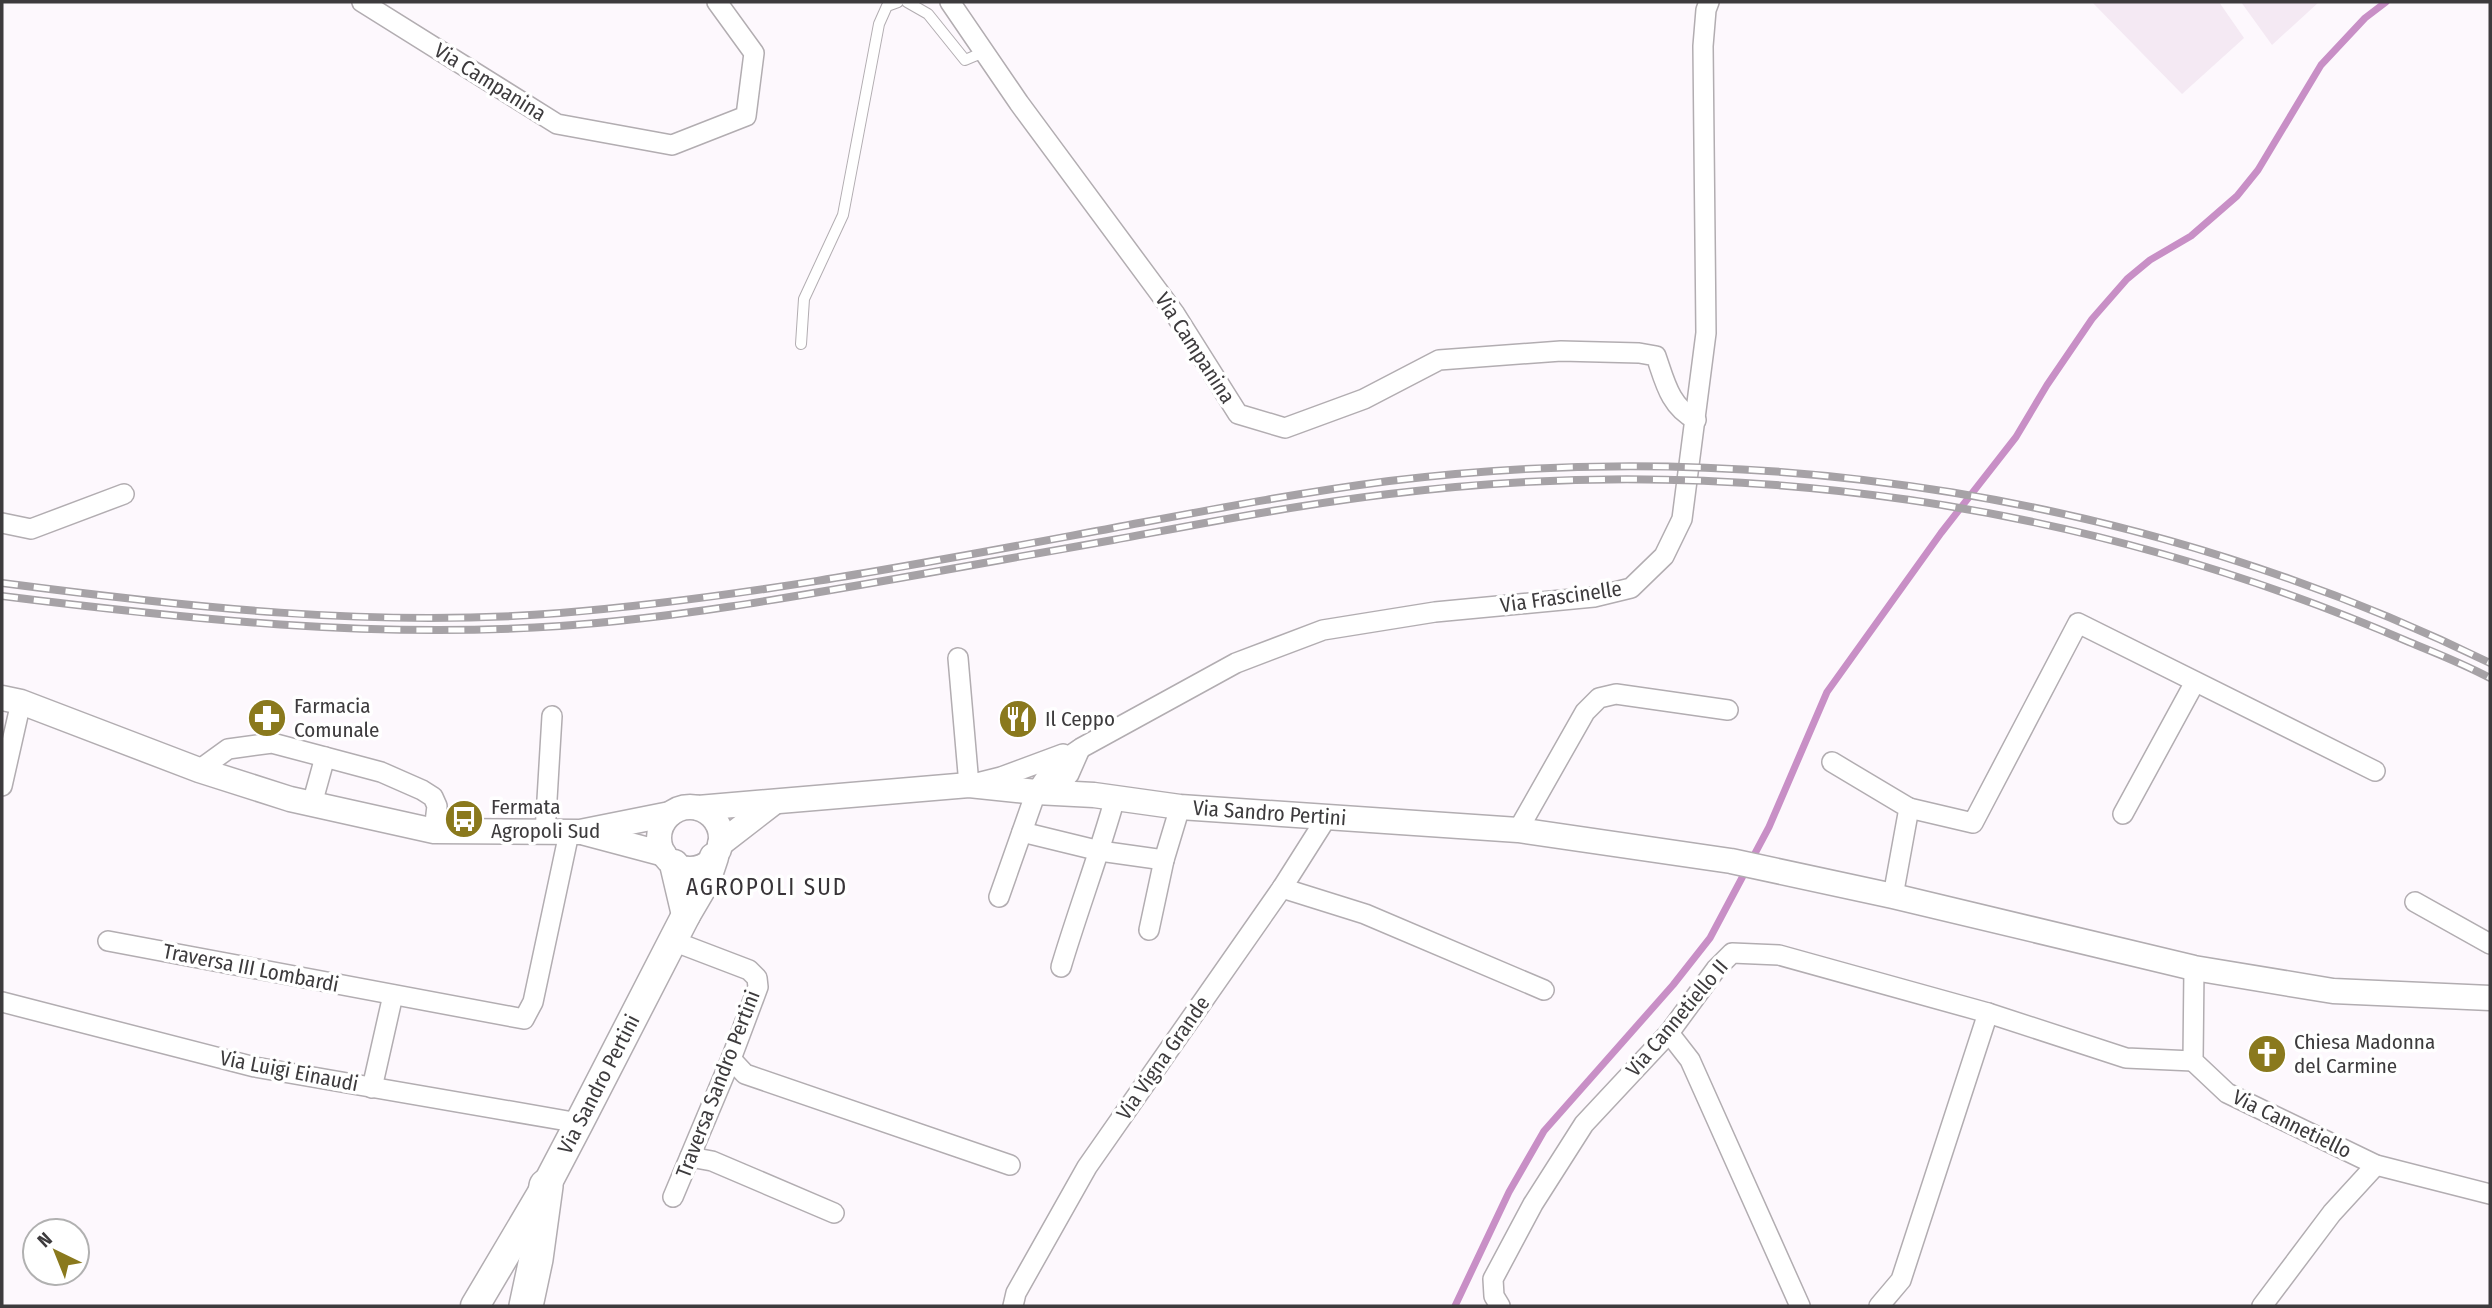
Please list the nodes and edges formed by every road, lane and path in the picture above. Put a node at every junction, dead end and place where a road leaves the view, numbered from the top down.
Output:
1 (362, 2) edge
2 (718, 2) edge
3 (898, 2) edge
4 (907, 2) edge
5 (950, 2) edge
6 (1705, 5) edge
7 (984, 52) junction
8 (801, 344) dead end
9 (1696, 420) junction
10 (124, 494) dead end
11 (2, 523) edge
12 (958, 658) dead end
13 (2195, 681) junction
14 (11, 700) edge
15 (1728, 710) dead end
16 (552, 716) dead end
17 (1078, 753) junction
18 (325, 757) junction
19 (1832, 762) dead end
20 (199, 770) junction
21 (2375, 771) dead end
22 (969, 785) junction
23 (2, 786) edge
24 (1045, 793) junction
25 (1104, 796) junction
26 (773, 803) junction
27 (312, 804) junction
28 (1180, 807) junction
29 (698, 808) junction
30 (1909, 808) junction
31 (670, 814) junction
32 (2123, 814) dead end
33 (1327, 817) junction
34 (434, 831) junction
35 (1518, 831) junction
36 (1022, 832) junction
37 (565, 833) junction
38 (1100, 850) junction
39 (717, 851) junction
40 (669, 859) junction
41 (1164, 860) junction
42 (1282, 888) junction
43 (1893, 896) junction
44 (999, 897) dead end
45 (2415, 902) dead end
46 (686, 915) junction
47 (1149, 930) dead end
48 (108, 941) dead end
49 (673, 941) junction
50 (2490, 944) edge
51 (1061, 967) dead end
52 (2194, 968) junction
53 (1545, 990) dead end
54 (393, 995) junction
55 (2490, 998) edge
56 (2, 1002) edge
57 (1988, 1013) junction
58 (1669, 1033) junction
59 (731, 1059) junction
60 (2193, 1061) junction
61 (372, 1088) junction
62 (579, 1123) junction
63 (690, 1157) junction
64 (1010, 1165) dead end
65 (2376, 1166) junction
66 (546, 1186) junction
67 (2490, 1194) edge
68 (673, 1197) dead end
69 (834, 1213) dead end
70 (475, 1306) edge
71 (526, 1306) edge
72 (1013, 1306) edge
73 (1500, 1306) edge
74 (1800, 1306) edge
75 (1879, 1306) edge
76 (2262, 1306) edge

1 - 2 street, Via Campanina
3 - 8 lane
4 - 7 lane
5 - 7 street, Via Campanina
6 - 9 street, Via Frascinelle
7 - 9 street, Via Campanina
9 - 17 street, Via Frascinelle
10 - 11 street
12 - 22 street
13 - 21 street
13 - 30 street
13 - 32 street
14 - 20 street
14 - 23 street
15 - 35 street
16 - 37 street
17 - 22 street, Via Frascinelle
17 - 24 street
17 - 25 street
18 - 20 street
18 - 27 street
18 - 34 street
19 - 30 street
20 - 27 street
22 - 24 street, Via Sandro Pertini
22 - 26 street, Via Sandro Pertini
24 - 25 street, Via Sandro Pertini
24 - 36 street
25 - 28 street, Via Sandro Pertini
25 - 38 street
26 - 29 street, Via Sandro Pertini
26 - 39 street
27 - 34 street
28 - 33 street, Via Sandro Pertini
28 - 41 street
29 - 31 street
29 - 39 street
30 - 43 street
31 - 37 street
31 - 40 street
33 - 35 street, Via Sandro Pertini
33 - 42 street, Via Vigna Grande
34 - 37 street
35 - 43 street, Via Sandro Pertini
36 - 38 street
36 - 44 street
37 - 40 street
37 - 54 street, Traversa III Lombardi
38 - 41 street
38 - 51 street
39 - 40 street
39 - 46 main road, Via Sandro Pertini
40 - 46 main road
41 - 47 street
42 - 53 street
42 - 72 street, Via Vigna Grande
43 - 52 street, Via Sandro Pertini
45 - 50 street
46 - 49 main road, Via Sandro Pertini
48 - 54 street, Traversa III Lombardi
49 - 59 street, Traversa Sandro Pertini
49 - 62 main road, Via Sandro Pertini
52 - 55 street, Via Sandro Pertini
52 - 60 street
54 - 61 street
56 - 61 street, Via Luigi Einaudi
57 - 58 street, Via Cannetiello II
57 - 60 street, Via Cannetiello II
57 - 75 street
58 - 73 street, Via Cannetiello II
58 - 74 street
59 - 63 street, Traversa Sandro Pertini
59 - 64 street
60 - 65 street, Via Cannetiello
61 - 62 street, Via Luigi Einaudi
62 - 66 main road, Via Sandro Pertini
63 - 68 street, Traversa Sandro Pertini
63 - 69 street
65 - 67 street, Via Cannetiello
65 - 76 street
66 - 70 main road, Via Sandro Pertini
66 - 71 highway

